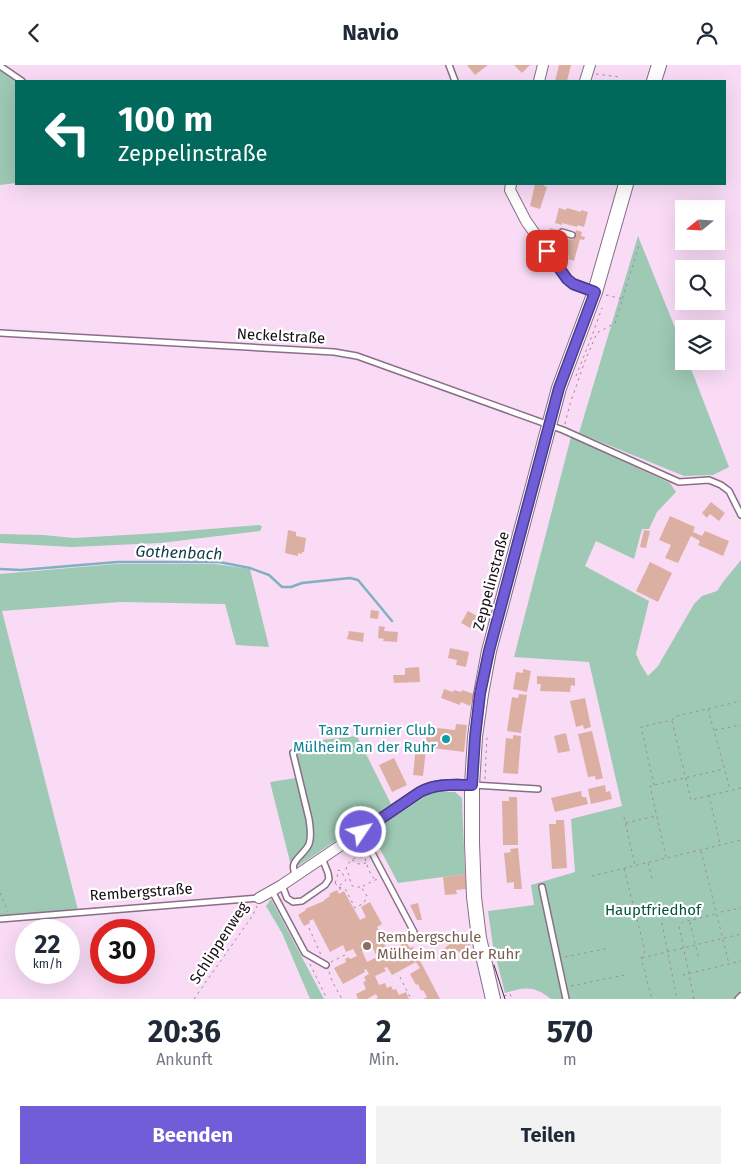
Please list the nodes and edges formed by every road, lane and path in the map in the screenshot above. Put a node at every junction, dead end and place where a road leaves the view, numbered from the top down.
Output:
1 (449, 65) edge
2 (543, 65) edge
3 (659, 65) edge
4 (0, 66) edge
5 (588, 73) edge
6 (620, 77) dead end
7 (21, 80) edge
8 (455, 80) edge
9 (539, 80) edge
10 (654, 80) edge
11 (626, 185) edge
12 (509, 186) edge
13 (572, 235) dead end
14 (639, 245) dead end
15 (547, 251) junction
16 (599, 298) junction
17 (623, 299) junction
18 (0, 333) edge
19 (573, 383) dead end
20 (549, 425) junction
21 (563, 430) junction
22 (741, 515) edge
23 (741, 701) edge
24 (708, 709) junction
25 (672, 720) junction
26 (741, 725) edge
27 (487, 731) dead end
28 (714, 731) junction
29 (293, 753) dead end
30 (724, 769) junction
31 (685, 778) junction
32 (654, 785) junction
33 (478, 786) junction
34 (741, 787) edge
35 (538, 789) dead end
36 (730, 790) junction
37 (709, 795) junction
38 (656, 816) junction
39 (624, 817) dead end
40 (626, 823) junction
41 (361, 832) junction
42 (741, 840) edge
43 (720, 845) junction
44 (701, 850) junction
45 (322, 858) junction
46 (666, 858) junction
47 (352, 860) junction
48 (367, 862) junction
49 (648, 862) junction
50 (635, 865) junction
51 (624, 868) junction
52 (296, 875) junction
53 (592, 876) dead end
54 (652, 879) dead end
55 (375, 880) junction
56 (387, 880) junction
57 (282, 885) junction
58 (339, 887) junction
59 (361, 887) junction
60 (542, 887) dead end
61 (271, 891) junction
62 (0, 893) edge
63 (342, 893) dead end
64 (259, 898) junction
65 (741, 907) edge
66 (721, 912) dead end
67 (717, 914) junction
68 (10, 918) junction
69 (0, 919) edge
70 (689, 920) junction
71 (662, 923) dead end
72 (309, 928) dead end
73 (414, 932) dead end
74 (741, 934) edge
75 (722, 938) junction
76 (696, 945) junction
77 (609, 948) dead end
78 (684, 948) junction
79 (668, 952) junction
80 (305, 953) junction
81 (347, 955) dead end
82 (642, 958) junction
83 (557, 959) junction
84 (699, 960) dead end
85 (741, 961) edge
86 (729, 964) junction
87 (326, 965) junction
88 (689, 974) junction
89 (626, 975) dead end
90 (683, 975) dead end
91 (400, 977) dead end
92 (563, 988) junction
93 (741, 996) edge
94 (497, 998) edge
95 (194, 999) edge
96 (327, 999) edge
97 (342, 999) edge
98 (412, 999) edge
99 (512, 999) edge
100 (566, 999) edge
101 (652, 999) edge
102 (677, 999) edge
103 (694, 999) edge
104 (738, 999) edge

1 - 8 lane
2 - 9 street
3 - 10 main road
4 - 7 lane
5 - 6 path
11 - 16 main road, Zeppelinstraße
12 - 15 street
13 - 15 lane
14 - 17 path
15 - 16 street
16 - 17 path
16 - 19 path
16 - 20 main road, Zeppelinstraße
17 - 21 path
18 - 20 lane, Neckelstraße
20 - 21 lane, Neckelstraße
20 - 33 main road, Zeppelinstraße
21 - 22 lane, Neckelstraße
23 - 24 path
24 - 25 path
24 - 28 path
25 - 31 path
25 - 32 path
26 - 28 path
27 - 33 path
28 - 30 path
29 - 52 lane
30 - 31 path
30 - 36 path
31 - 32 path
31 - 37 path
32 - 38 path
33 - 35 lane
33 - 41 street, Rembergstraße
33 - 94 main road, Zeppelinstraße
34 - 36 path
36 - 37 path
37 - 43 path
38 - 40 path
38 - 46 path
39 - 40 path
40 - 50 path
41 - 45 street, Rembergstraße
41 - 56 lane
42 - 43 path
43 - 44 path
44 - 46 path
44 - 67 path
45 - 52 street, Rembergstraße
45 - 57 lane
46 - 49 path
47 - 48 path
47 - 48 path
47 - 59 path
48 - 55 path
49 - 50 path
49 - 54 path
50 - 51 path
51 - 53 path
51 - 82 path
52 - 57 street, Rembergstraße
55 - 56 path
55 - 59 path
56 - 73 lane
57 - 61 street, Rembergstraße
58 - 58 path
58 - 59 path
58 - 63 path
60 - 83 lane
61 - 64 street, Rembergstraße
61 - 80 lane
62 - 68 path
64 - 68 lane, Rembergstraße
64 - 95 path, Schlippenweg
65 - 66 path
67 - 70 path
67 - 75 path
68 - 69 lane, Rembergstraße
70 - 76 path
70 - 78 path
71 - 79 path
72 - 87 path
74 - 75 path
75 - 76 path
75 - 86 path
76 - 78 path
76 - 84 path
77 - 83 path
78 - 79 path
78 - 88 path
79 - 82 path
79 - 102 path
80 - 87 lane
80 - 96 path
81 - 87 path
82 - 101 path
83 - 92 lane
85 - 86 path
86 - 88 path
87 - 97 path
88 - 90 path
88 - 103 path
89 - 92 path
91 - 98 path
92 - 100 lane
93 - 104 lane
94 - 99 path

